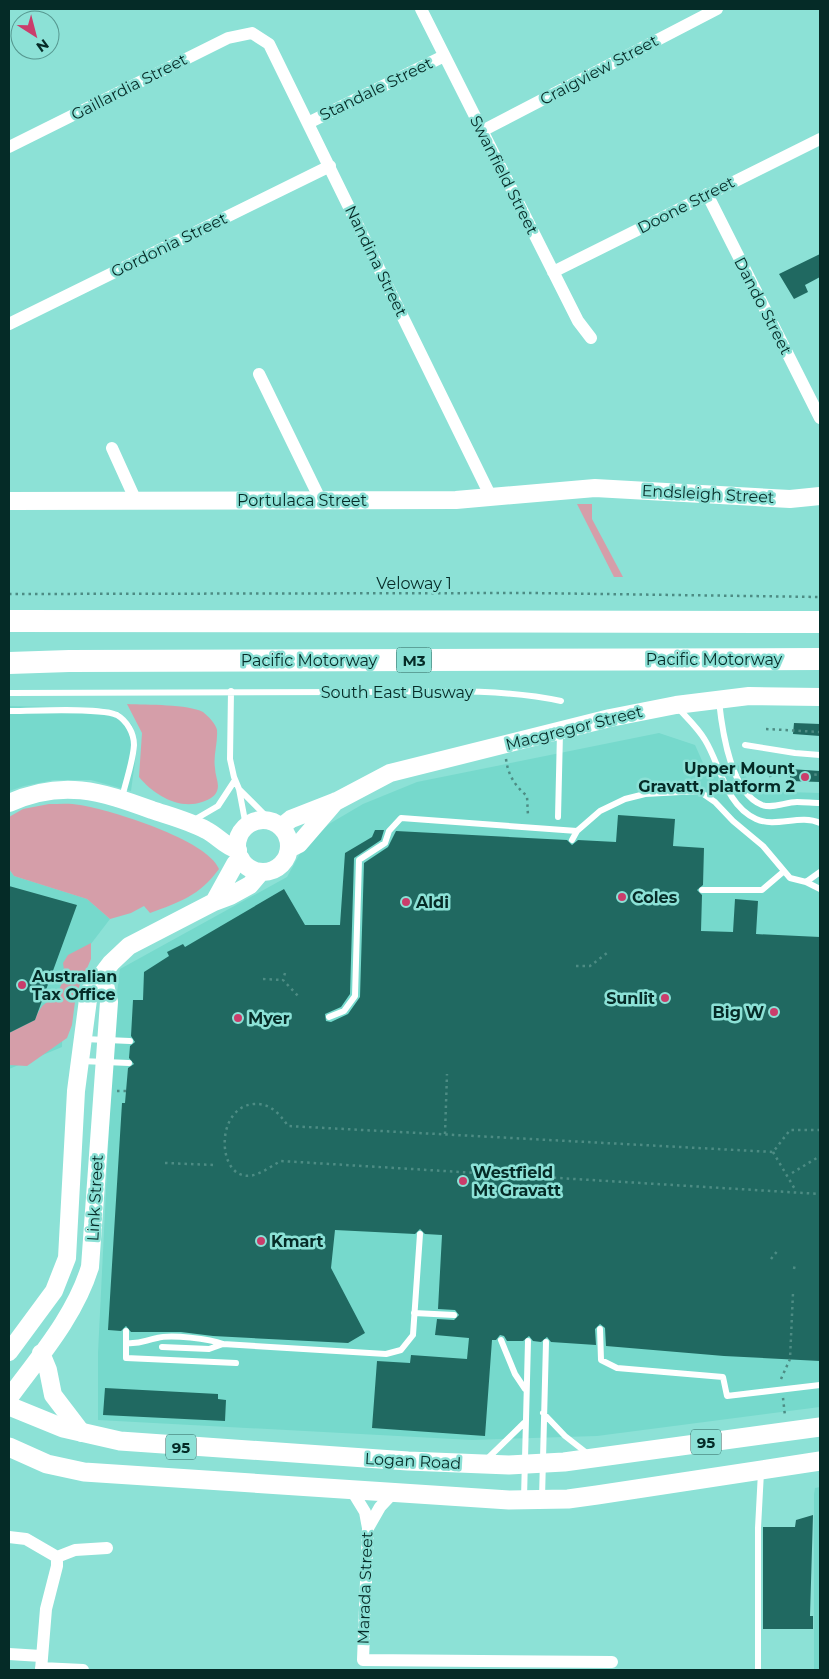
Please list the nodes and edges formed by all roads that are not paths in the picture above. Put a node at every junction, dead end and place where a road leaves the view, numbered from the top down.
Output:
1 (420, 9) edge
2 (717, 9) edge
3 (252, 33) joint
4 (444, 56) junction
5 (308, 123) junction
6 (482, 132) junction
7 (820, 138) edge
8 (9, 147) edge
9 (330, 166) junction
10 (707, 194) junction
11 (553, 272) junction
12 (9, 324) edge
13 (591, 338) dead end
14 (259, 374) dead end
15 (820, 418) edge
16 (112, 448) dead end
17 (595, 488) joint
18 (820, 496) edge
19 (491, 498) junction
20 (320, 499) junction
21 (9, 500) edge
22 (136, 501) junction
23 (9, 621) edge
24 (820, 622) edge
25 (820, 659) edge
26 (9, 663) edge
27 (231, 692) junction
28 (9, 693) edge
29 (820, 697) edge
30 (718, 700) junction
31 (561, 701) dead end
32 (676, 705) junction
33 (9, 711) edge
34 (560, 732) junction
35 (745, 745) dead end
36 (820, 755) edge
37 (235, 780) junction
38 (239, 789) junction
39 (121, 799) junction
40 (337, 801) junction
41 (9, 803) edge
42 (820, 803) edge
43 (558, 817) dead end
44 (188, 822) junction
45 (274, 823) junction
46 (820, 823) edge
47 (244, 829) junction
48 (208, 831) junction
49 (577, 831) junction
50 (572, 840) dead end
51 (289, 849) junction
52 (239, 855) junction
53 (260, 872) junction
54 (783, 872) junction
55 (820, 872) edge
56 (806, 882) junction
57 (820, 889) edge
58 (702, 890) dead end
59 (214, 902) junction
60 (103, 976) junction
61 (329, 1017) dead end
62 (82, 1039) junction
63 (106, 1040) junction
64 (130, 1041) dead end
65 (79, 1060) junction
66 (104, 1062) junction
67 (129, 1063) dead end
68 (420, 1234) dead end
69 (414, 1312) junction
70 (454, 1315) dead end
71 (600, 1330) dead end
72 (126, 1331) dead end
73 (501, 1340) dead end
74 (528, 1341) dead end
75 (546, 1342) dead end
76 (126, 1343) junction
77 (223, 1344) junction
78 (162, 1347) dead end
79 (10, 1349) edge
80 (41, 1354) junction
81 (236, 1363) dead end
82 (820, 1384) edge
83 (526, 1389) junction
84 (9, 1398) edge
85 (9, 1406) edge
86 (543, 1413) junction
87 (524, 1423) junction
88 (820, 1427) edge
89 (82, 1433) junction
90 (9, 1447) edge
91 (592, 1458) junction
92 (820, 1462) edge
93 (481, 1464) junction
94 (533, 1465) junction
95 (761, 1470) junction
96 (351, 1489) junction
97 (394, 1492) junction
98 (533, 1500) junction
99 (368, 1528) junction
100 (9, 1537) edge
101 (108, 1548) dead end
102 (57, 1557) junction
103 (9, 1654) edge
104 (612, 1662) dead end
105 (41, 1665) edge
106 (538, 1666) edge
107 (83, 1670) edge
108 (758, 1670) edge

1 - 4 street, Swanfield Street
2 - 6 street, Craigview Street
3 - 5 street, Nandina Street
3 - 8 street, Gaillardia Street
4 - 5 street, Standale Street
4 - 6 street, Swanfield Street
5 - 9 street, Nandina Street
6 - 11 street, Swanfield Street
7 - 10 street, Doone Street
9 - 12 street, Gordonia Street
9 - 19 street, Nandina Street
10 - 11 street, Doone Street
10 - 15 street, Dando Street
11 - 13 street, Swanfield Street
14 - 20 street
16 - 22 street
17 - 18 street, Endsleigh Street
17 - 19 street, Portulaca Street
19 - 20 street, Portulaca Street
20 - 22 street, Portulaca Street
21 - 22 street, Portulaca Street
23 - 24 highway
25 - 26 highway, Pacific Motorway / M3
27 - 28 lane, South East Busway
27 - 31 lane, South East Busway
27 - 37 lane
29 - 30 street, Macgregor Street
30 - 32 street, Macgregor Street
30 - 42 lane
32 - 34 street, Macgregor Street
32 - 46 lane
33 - 39 lane
34 - 40 street, Macgregor Street
34 - 43 lane
35 - 36 lane
37 - 38 lane
37 - 44 lane
38 - 45 lane
38 - 47 lane
39 - 41 street
39 - 44 street
40 - 45 street, Macgregor Street
40 - 51 street, Macgregor Street
44 - 48 street
45 - 47 street
45 - 51 street
47 - 48 street
47 - 52 street
48 - 52 street
49 - 50 lane
49 - 54 lane
49 - 61 lane
51 - 53 street
52 - 53 street
52 - 59 street
53 - 59 street, Link Street
54 - 56 lane
54 - 58 lane
55 - 56 lane
56 - 57 lane
59 - 60 street, Link Street
60 - 62 street, Link Street
60 - 63 street, Link Street
62 - 63 lane
62 - 65 street, Link Street
63 - 64 lane
63 - 66 street, Link Street
65 - 66 lane
65 - 79 street, Link Street
66 - 67 lane
66 - 80 street, Link Street
68 - 69 lane
69 - 70 lane
69 - 77 lane
71 - 82 lane
72 - 76 lane
73 - 83 lane
74 - 83 lane
75 - 86 lane
76 - 77 lane
76 - 81 lane
77 - 78 lane
80 - 84 street, Link Street
80 - 89 street
83 - 87 lane
85 - 89 main road, Logan Road / 95
86 - 91 lane
86 - 94 lane
87 - 93 lane
87 - 94 lane
88 - 91 main road, Logan Road / 95
89 - 93 main road, Logan Road / 95
90 - 96 main road, Logan Road / 95
91 - 94 main road, Logan Road / 95
92 - 95 main road, Logan Road / 95
93 - 94 main road, Logan Road / 95
94 - 98 lane
94 - 98 lane
95 - 98 main road, Logan Road / 95
95 - 108 lane
96 - 97 main road, Logan Road / 95
96 - 99 street, Marada Street
97 - 98 main road, Logan Road / 95
97 - 99 street
99 - 106 street, Marada Street
100 - 102 street
101 - 102 street
102 - 105 street
103 - 105 street
104 - 106 street
105 - 107 street

